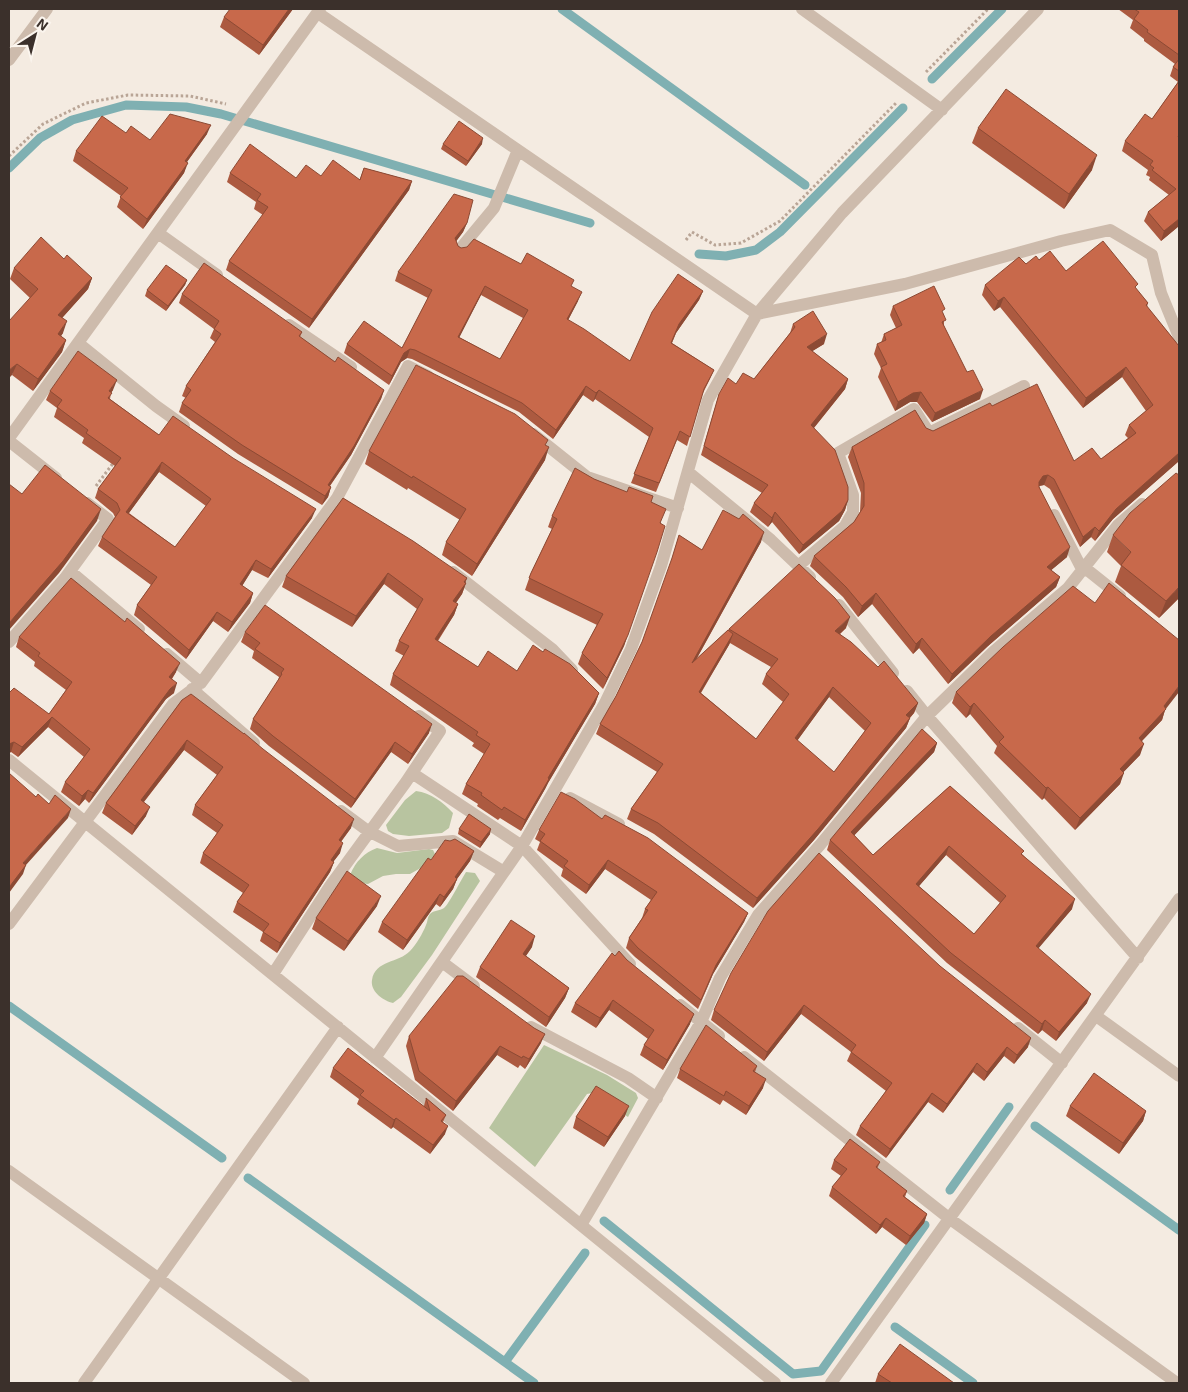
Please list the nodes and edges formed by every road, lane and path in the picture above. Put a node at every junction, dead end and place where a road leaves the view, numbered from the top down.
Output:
1 (47, 9) edge
2 (802, 9) edge
3 (988, 9) edge
4 (1038, 9) edge
5 (319, 11) edge
6 (9, 60) edge
7 (911, 88) junction
8 (247, 110) junction
9 (942, 110) junction
10 (518, 150) junction
11 (9, 156) edge
12 (158, 233) junction
13 (460, 249) edge
14 (674, 257) junction
15 (230, 284) edge
16 (758, 314) junction
17 (279, 317) edge
18 (1179, 337) edge
19 (78, 342) junction
20 (359, 373) edge
21 (435, 380) edge
22 (1024, 386) dead end
23 (522, 425) edge
24 (195, 433) edge
25 (9, 440) edge
26 (114, 461) edge
27 (688, 472) junction
28 (62, 483) edge
29 (1152, 495) edge
30 (81, 498) joint
31 (1047, 502) edge
32 (678, 508) junction
33 (798, 566) junction
34 (447, 568) edge
35 (1084, 569) junction
36 (70, 571) junction
37 (818, 584) edge
38 (831, 597) edge
39 (1128, 603) edge
40 (9, 642) edge
41 (578, 676) edge
42 (196, 686) junction
43 (408, 708) edge
44 (927, 716) junction
45 (264, 752) edge
46 (9, 760) edge
47 (412, 773) junction
48 (554, 790) junction
49 (331, 803) edge
50 (84, 821) junction
51 (632, 830) edge
52 (368, 831) junction
53 (522, 846) junction
54 (504, 872) junction
55 (1179, 900) edge
56 (9, 924) edge
57 (1138, 958) junction
58 (442, 962) junction
59 (636, 969) edge
60 (273, 974) junction
61 (481, 990) edge
62 (672, 999) edge
63 (1096, 1016) junction
64 (520, 1019) edge
65 (701, 1022) junction
66 (1010, 1022) edge
67 (338, 1028) junction
68 (375, 1058) junction
69 (1062, 1063) junction
70 (1179, 1076) edge
71 (657, 1098) junction
72 (9, 1171) edge
73 (950, 1219) junction
74 (581, 1225) junction
75 (159, 1279) junction
76 (84, 1383) edge
77 (304, 1383) edge
78 (775, 1383) edge
79 (831, 1383) edge
80 (1177, 1383) edge

1 - 6 street
2 - 7 street
3 - 7 path
4 - 9 street
5 - 8 street
5 - 10 street
7 - 9 street
7 - 14 path
8 - 11 path
8 - 12 street
9 - 16 street
10 - 13 street
10 - 14 street
12 - 15 street
12 - 19 street
14 - 16 street
16 - 18 street
16 - 27 street
17 - 20 street
19 - 24 street
19 - 25 street
21 - 42 street
22 - 33 street
23 - 32 street
25 - 28 street
26 - 30 path
27 - 32 street
27 - 33 street
29 - 35 street
30 - 36 street
31 - 35 street
32 - 48 street
33 - 37 street
34 - 41 street
35 - 39 street
35 - 44 street
36 - 40 street
36 - 42 street
38 - 44 street
42 - 45 street
42 - 50 street
43 - 47 street
44 - 57 street
44 - 65 street
46 - 50 street
47 - 52 street
47 - 53 street
48 - 51 street
48 - 53 street
49 - 52 street
50 - 56 street
50 - 60 street
52 - 54 street
52 - 60 street
53 - 54 street
53 - 59 street
54 - 58 street
55 - 57 street
57 - 63 street
58 - 61 street
58 - 68 street
60 - 67 street
62 - 65 street
63 - 69 street
63 - 70 street
64 - 71 street
65 - 71 street
65 - 73 street
66 - 69 street
67 - 68 street
67 - 75 street
68 - 74 street
69 - 73 street
71 - 74 street
72 - 75 street
73 - 79 street
73 - 80 street
74 - 78 street
75 - 76 street
75 - 77 street

